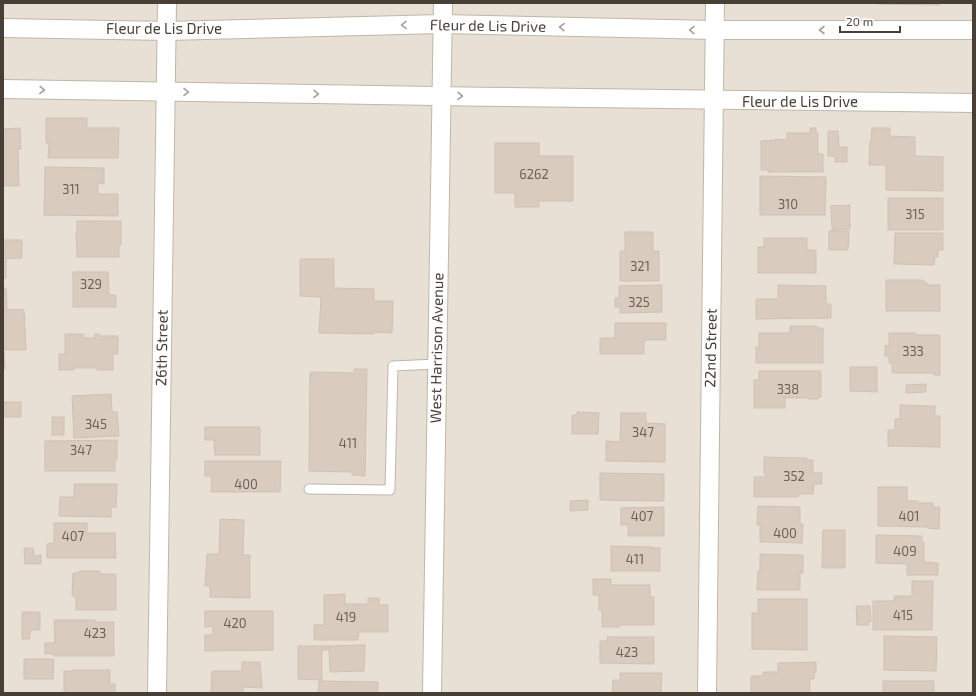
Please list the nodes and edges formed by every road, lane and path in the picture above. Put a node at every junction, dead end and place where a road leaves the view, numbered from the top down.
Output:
1 (167, 3) edge
2 (443, 3) edge
3 (715, 3) edge
4 (442, 24) junction
5 (3, 28) edge
6 (167, 30) junction
7 (715, 30) junction
8 (973, 30) edge
9 (3, 89) edge
10 (166, 92) junction
11 (440, 95) junction
12 (714, 101) junction
13 (973, 103) edge
14 (437, 364) junction
15 (309, 489) dead end
16 (157, 693) edge
17 (432, 693) edge
18 (707, 693) edge

1 - 6 street, 26th Street
2 - 4 street, West Harrison Avenue
3 - 7 street, 22nd Street
4 -> 6 street, Fleur de Lis Drive
7 -> 4 street, Fleur de Lis Drive
4 - 11 street, West Harrison Avenue
5 - 6 street, Fleur de Lis Drive
6 - 10 street, 26th Street
8 -> 7 street, Fleur de Lis Drive
7 - 12 street, 22nd Street
9 -> 10 street, Fleur de Lis Drive
10 -> 11 street, Fleur de Lis Drive
10 - 16 street, 26th Street
11 -> 12 street, Fleur de Lis Drive
11 - 14 street, West Harrison Avenue
12 - 13 street, Fleur de Lis Drive
12 - 18 street, 22nd Street
14 - 15 lane
14 - 17 street, West Harrison Avenue

